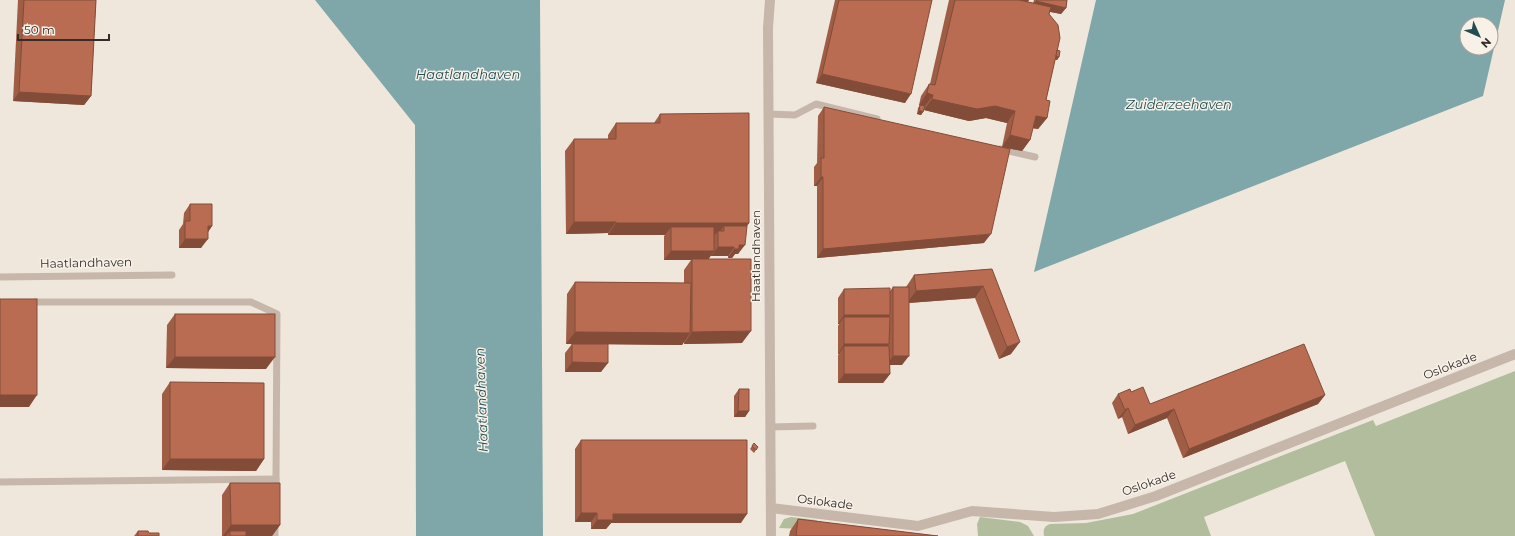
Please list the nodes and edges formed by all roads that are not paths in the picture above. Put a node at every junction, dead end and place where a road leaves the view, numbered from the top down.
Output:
1 (770, 0) edge
2 (768, 114) junction
3 (884, 121) edge
4 (990, 146) edge
5 (1035, 157) dead end
6 (172, 275) dead end
7 (0, 277) edge
8 (35, 302) edge
9 (1515, 354) edge
10 (770, 426) junction
11 (813, 426) dead end
12 (276, 480) junction
13 (0, 482) edge
14 (276, 494) edge
15 (771, 508) junction
16 (276, 515) edge
17 (275, 536) edge
18 (771, 536) edge

1 - 2 street, Haatlandhaven
2 - 3 lane
2 - 10 street, Haatlandhaven
4 - 5 lane
6 - 7 lane, Haatlandhaven
8 - 12 lane
9 - 15 street, Oslokade
10 - 11 lane
10 - 15 street, Haatlandhaven
12 - 13 lane
12 - 14 lane
15 - 18 street, Haatlandhaven
16 - 17 lane

